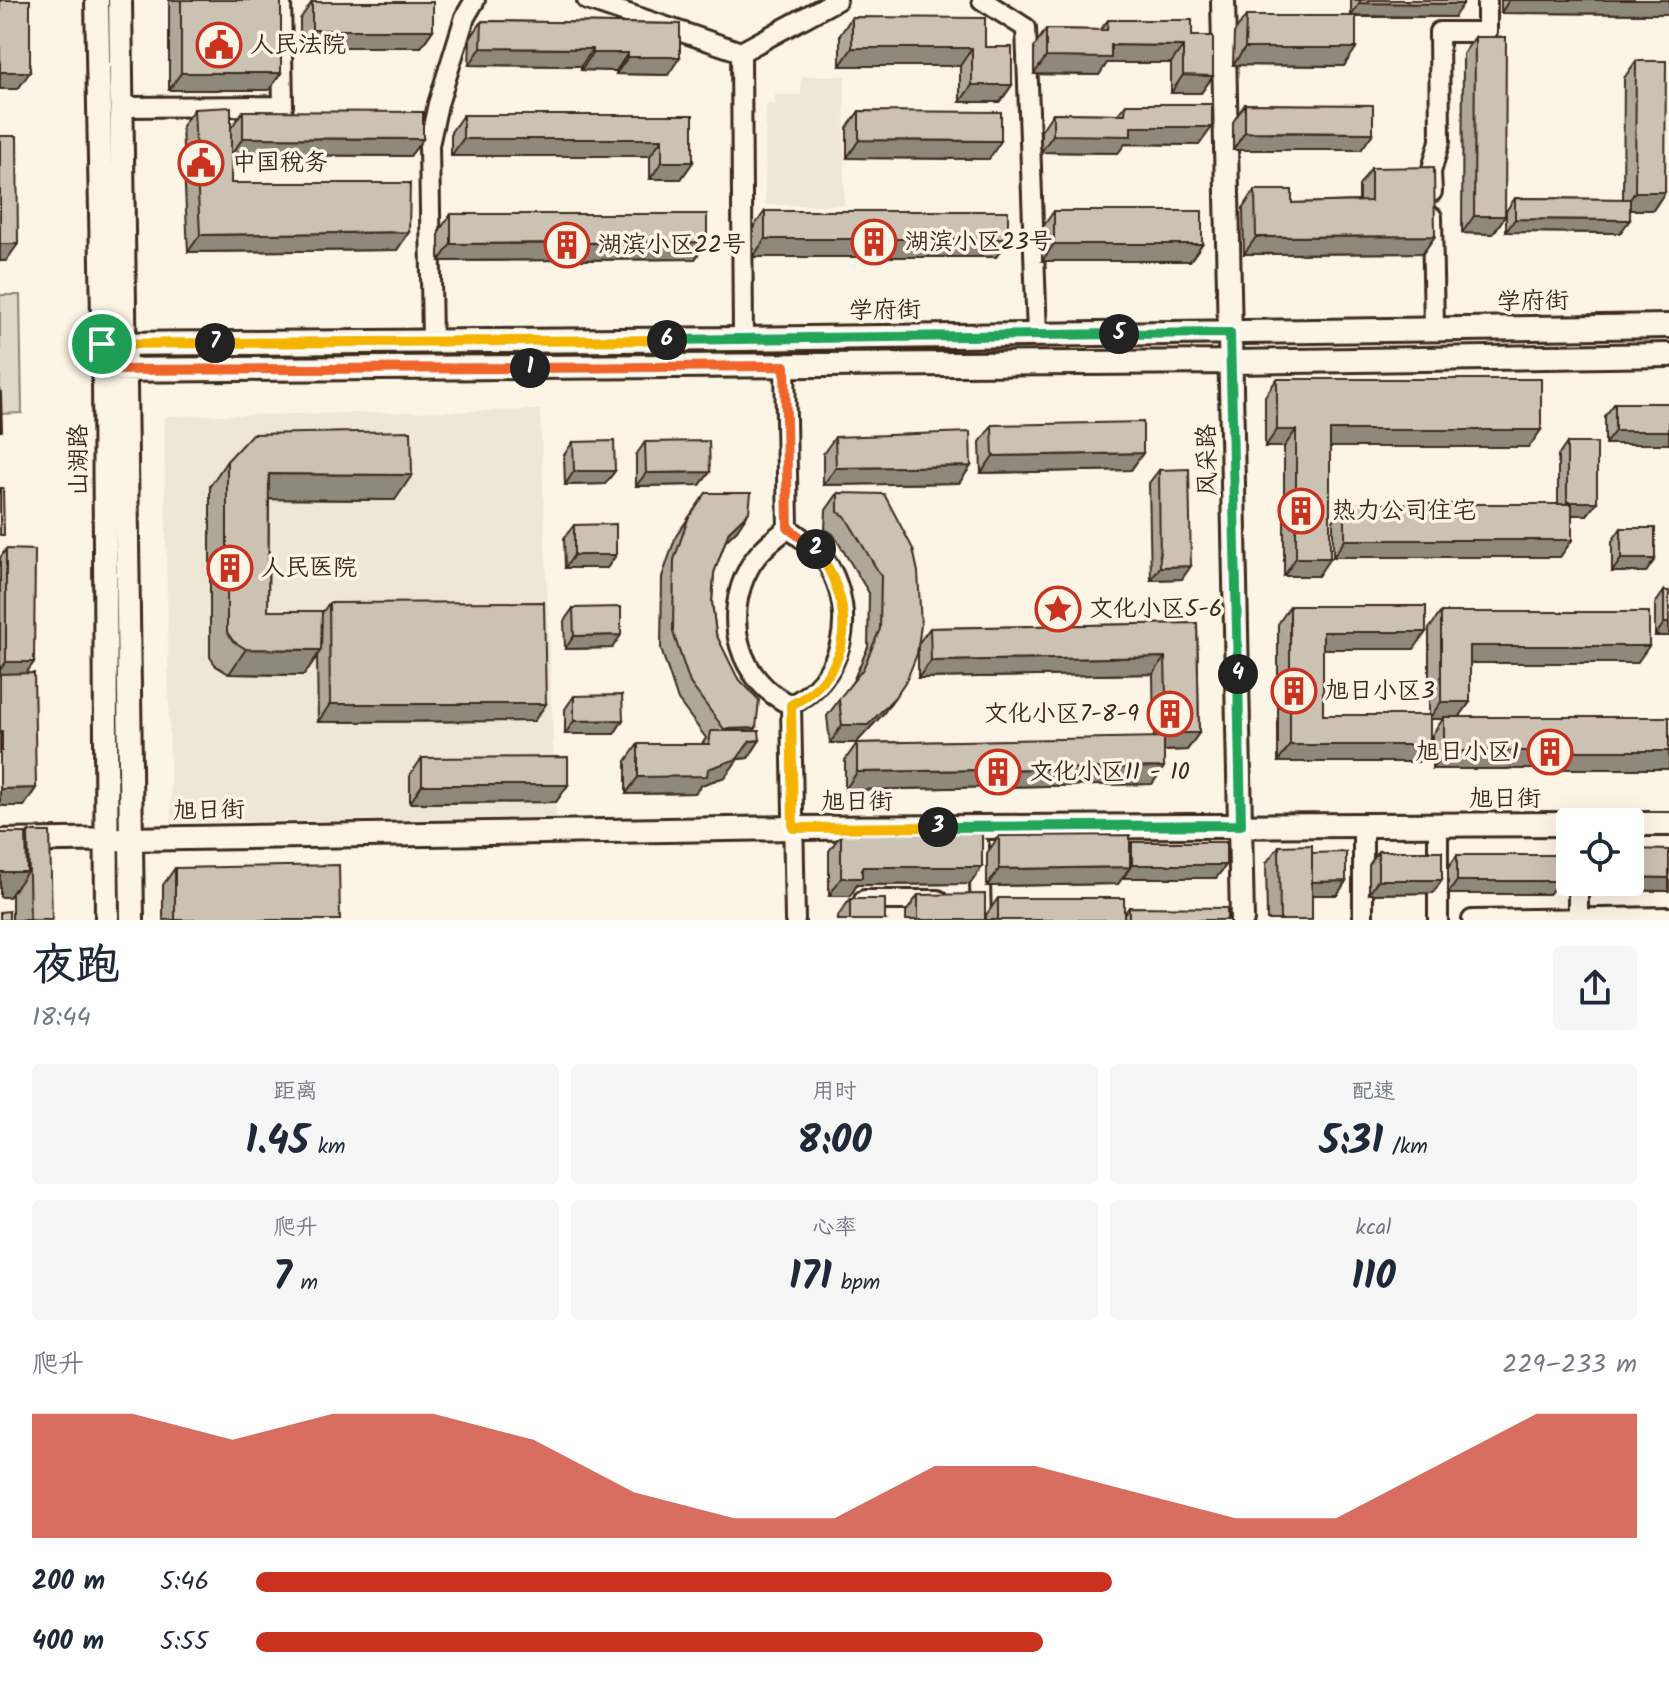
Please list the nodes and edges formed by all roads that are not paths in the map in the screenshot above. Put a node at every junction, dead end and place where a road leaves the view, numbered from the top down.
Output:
1 (97, 0) edge
2 (120, 0) edge
3 (281, 0) edge
4 (475, 0) edge
5 (587, 0) edge
6 (837, 0) edge
7 (982, 0) edge
8 (1223, 0) edge
9 (1487, 0) edge
10 (741, 52) junction
11 (122, 107) junction
12 (1669, 326) edge
13 (1434, 330) junction
14 (1230, 333) junction
15 (1037, 335) junction
16 (743, 339) junction
17 (646, 340) junction
18 (432, 342) junction
19 (113, 344) junction
20 (1669, 355) edge
21 (1232, 362) junction
22 (785, 366) junction
23 (647, 367) junction
24 (114, 371) junction
25 (788, 528) junction
26 (791, 705) junction
27 (1556, 824) edge
28 (1644, 824) edge
29 (1669, 824) edge
30 (1241, 825) junction
31 (1363, 825) junction
32 (1438, 825) junction
33 (978, 827) junction
34 (793, 828) junction
35 (131, 838) junction
36 (107, 839) junction
37 (0, 841) edge
38 (1578, 896) edge
39 (857, 900) edge
40 (965, 900) junction
41 (1669, 917) edge
42 (1578, 919) edge
43 (107, 920) edge
44 (132, 920) edge
45 (795, 920) edge
46 (981, 920) edge
47 (1242, 920) edge
48 (1363, 920) edge
49 (1438, 920) edge
50 (1472, 920) edge

1 - 19 main road, 山湖路
2 - 11 main road, 山湖路
3 - 11 street
4 - 18 street
5 - 10 street
6 - 10 street
7 - 15 street
8 - 14 main road, 风采路
9 - 13 street
10 - 16 street
11 - 19 main road, 山湖路
12 - 13 main road, 学府街
13 - 14 main road, 学府街
14 - 15 main road, 学府街
14 - 21 main road, 风采路
15 - 16 main road, 学府街
16 - 17 main road, 学府街
17 - 18 main road, 学府街
17 - 23 main road
18 - 19 main road, 学府街
19 - 24 main road, 山湖路
20 - 21 main road
21 - 22 main road
21 - 30 main road, 风采路
22 - 23 main road
22 - 25 street
23 - 24 main road
24 - 35 main road, 山湖路
24 - 36 main road, 山湖路
25 - 26 street
25 - 26 street
26 - 34 street
27 - 32 main road, 旭日街
28 - 29 main road
30 - 31 main road, 旭日街
30 - 33 main road, 旭日街
30 - 47 main road, 风采路
31 - 32 main road, 旭日街
31 - 48 street
32 - 49 street
33 - 34 main road, 旭日街
33 - 40 street
34 - 35 main road, 旭日街
34 - 45 street
35 - 36 main road, 旭日街
35 - 44 main road, 山湖路
36 - 37 main road, 旭日街
36 - 43 main road, 山湖路
38 - 42 street
39 - 40 street
40 - 46 street
41 - 42 street
42 - 50 street

